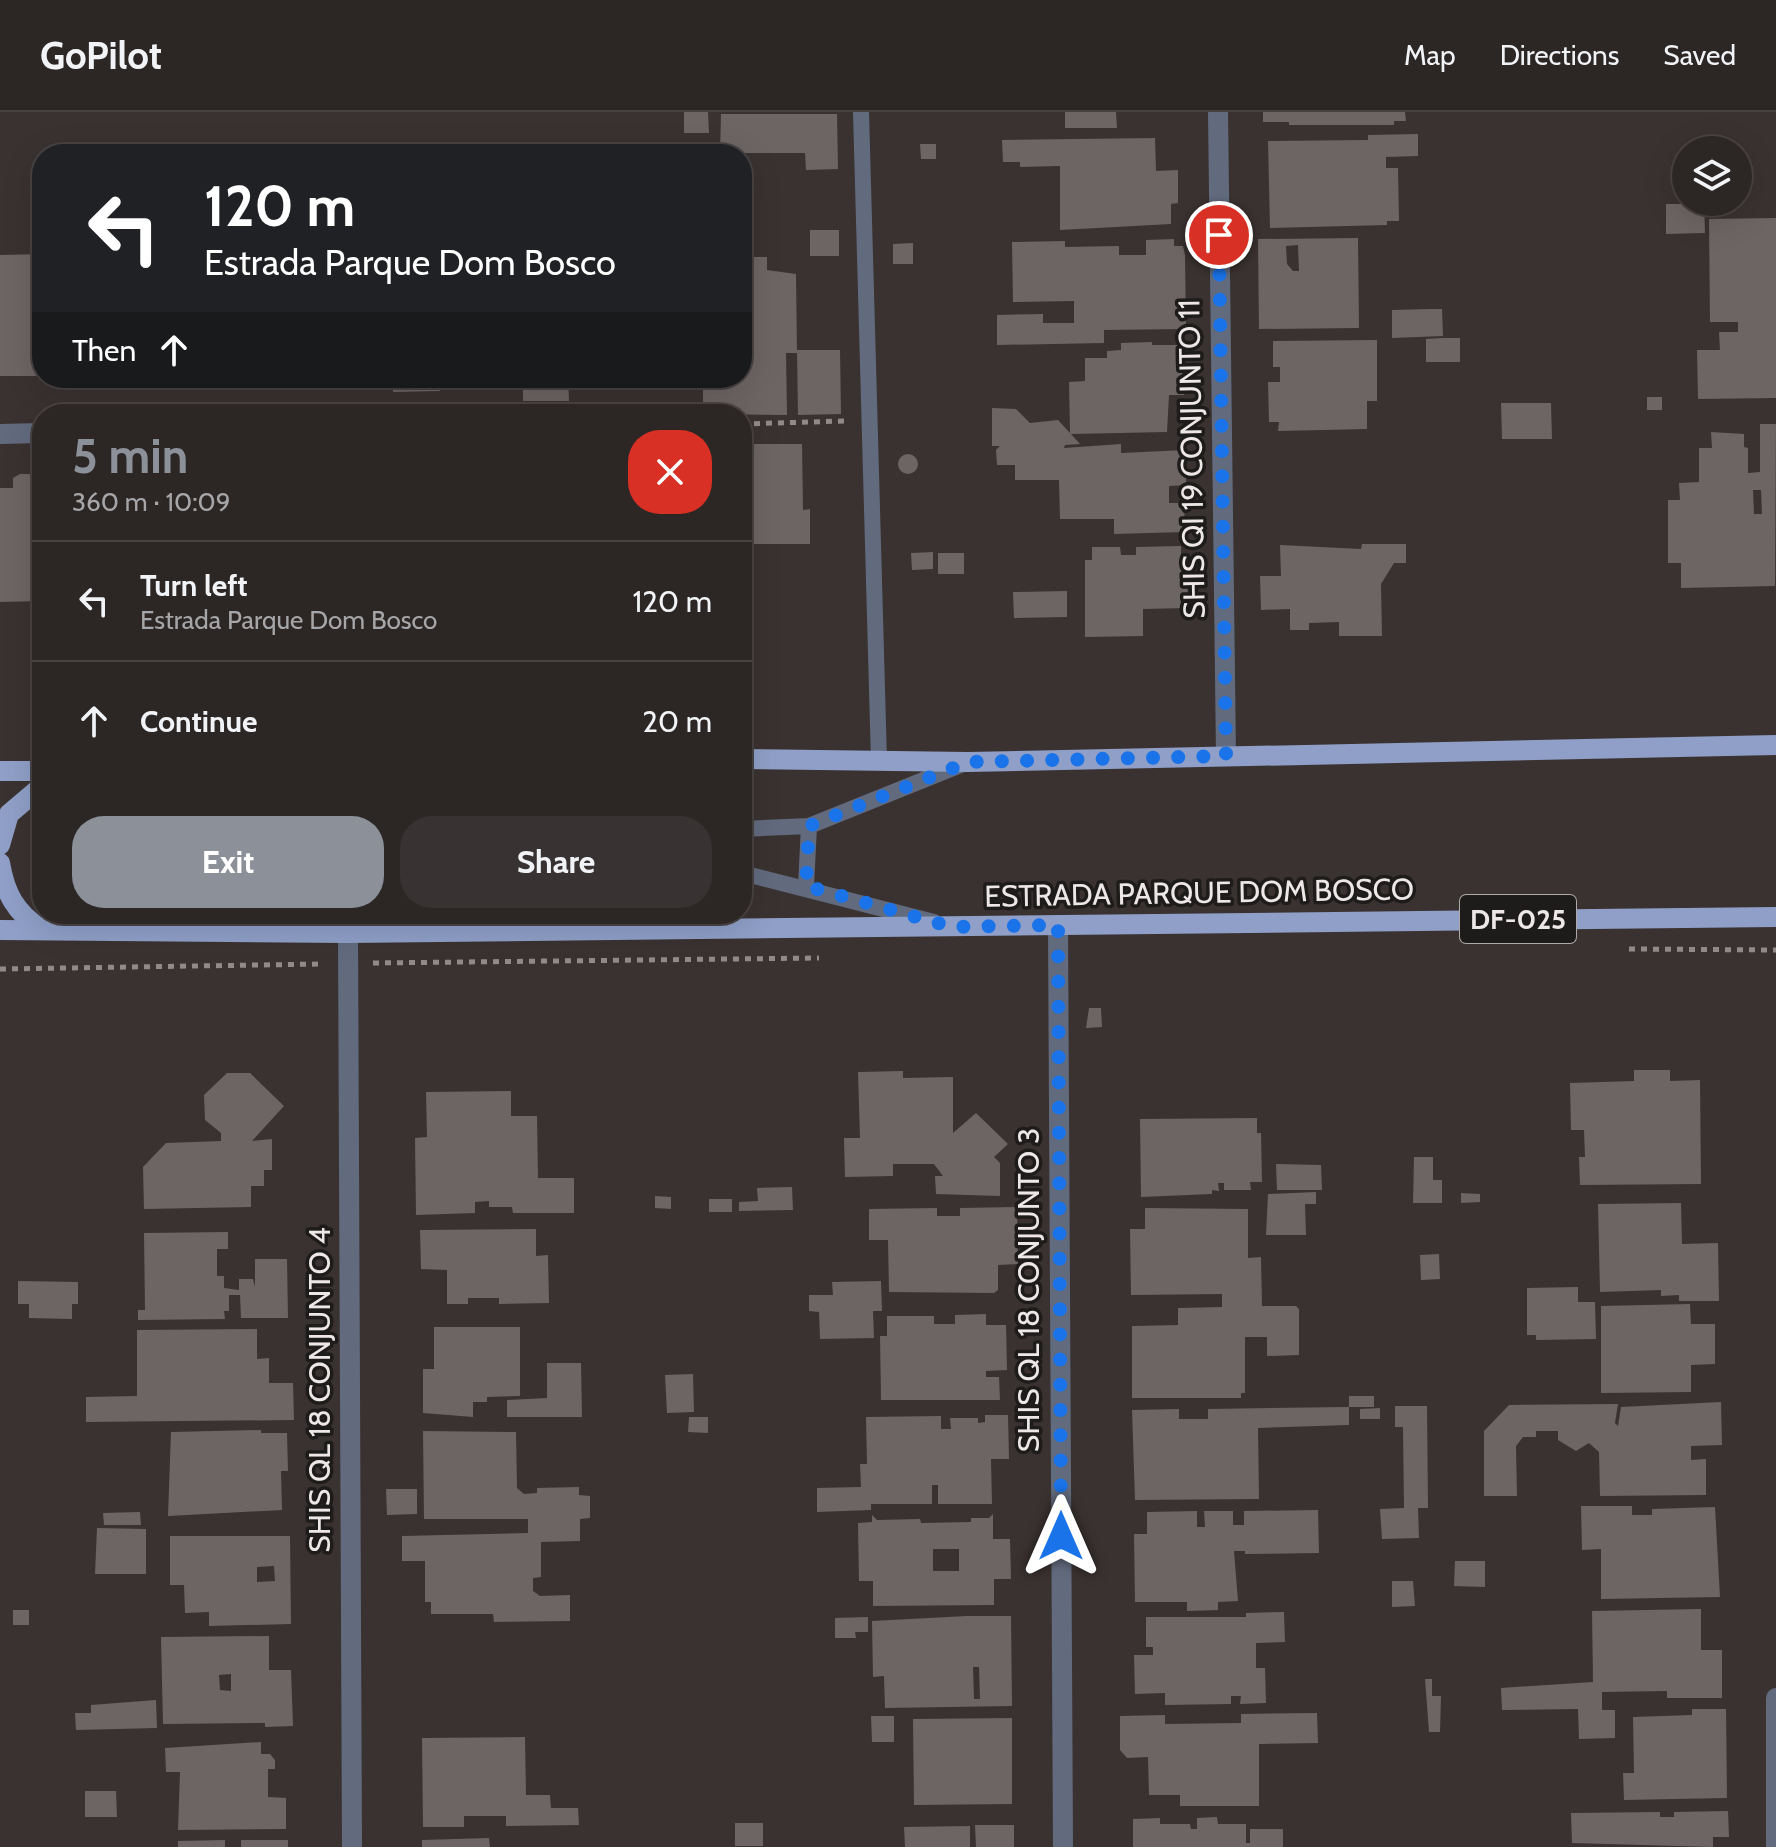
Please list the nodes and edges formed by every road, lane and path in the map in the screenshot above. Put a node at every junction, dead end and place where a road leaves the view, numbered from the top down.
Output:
1 (861, 112) edge
2 (1218, 112) edge
3 (869, 421) junction
4 (752, 424) edge
5 (32, 433) edge
6 (0, 434) edge
7 (1776, 745) edge
8 (1226, 756) junction
9 (752, 759) edge
10 (879, 761) junction
11 (968, 762) junction
12 (0, 771) edge
13 (32, 771) edge
14 (32, 794) edge
15 (809, 826) junction
16 (752, 829) edge
17 (0, 845) edge
18 (0, 863) edge
19 (752, 875) edge
20 (806, 886) junction
21 (1776, 917) edge
22 (32, 923) edge
23 (33, 924) edge
24 (405, 924) edge
25 (1058, 925) junction
26 (952, 927) junction
27 (41, 929) junction
28 (0, 930) edge
29 (385, 932) junction
30 (348, 933) junction
31 (1776, 1698) edge
32 (352, 1847) edge
33 (1063, 1847) edge
34 (1776, 1847) edge

1 - 3 lane
2 - 8 street, SHIS QI 19 CONJUNTO 11
3 - 4 path
3 - 10 lane
5 - 6 street
7 - 8 main road
8 - 11 main road
9 - 10 main road
10 - 11 main road
11 - 15 lane
12 - 13 main road
14 - 17 main road
15 - 16 lane
15 - 20 lane
18 - 22 main road
19 - 20 lane
20 - 26 lane
21 - 25 main road, ESTRADA PARQUE DOM BOSCO / DF-025
23 - 27 main road
24 - 29 lane
25 - 26 main road, ESTRADA PARQUE DOM BOSCO / DF-025
25 - 33 street, SHIS QL 18 CONJUNTO 3
26 - 29 main road, ESTRADA PARQUE DOM BOSCO / DF-025
27 - 28 main road, ESTRADA PARQUE DOM BOSCO / DF-025
27 - 30 main road, ESTRADA PARQUE DOM BOSCO / DF-025
29 - 30 main road, ESTRADA PARQUE DOM BOSCO / DF-025
30 - 32 street, SHIS QL 18 CONJUNTO 4
31 - 34 street

